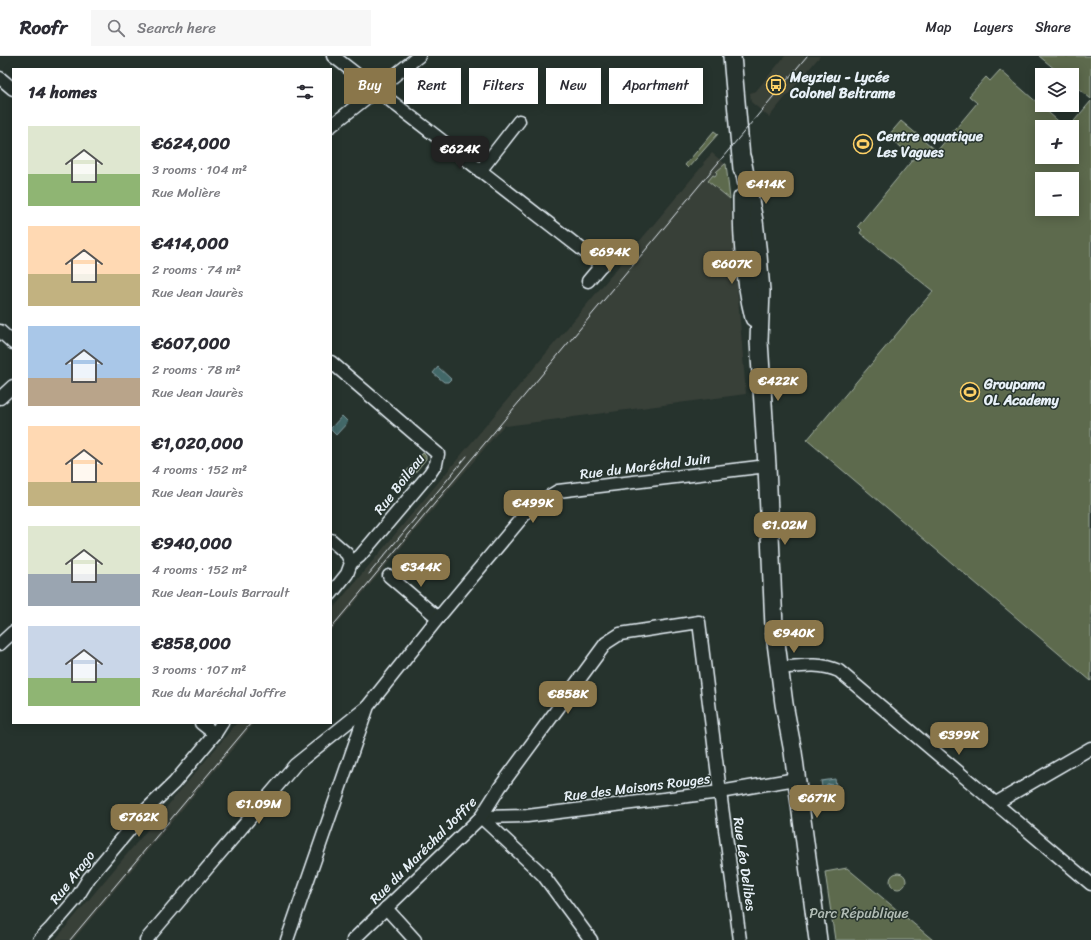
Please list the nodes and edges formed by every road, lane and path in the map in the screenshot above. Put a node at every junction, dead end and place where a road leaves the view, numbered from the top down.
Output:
1 (333, 56) edge
2 (419, 56) edge
3 (732, 56) edge
4 (348, 68) edge
5 (396, 74) edge
6 (358, 104) edge
7 (394, 104) edge
8 (519, 121) dead end
9 (332, 125) edge
10 (480, 171) junction
11 (614, 250) dead end
12 (602, 265) junction
13 (588, 281) dead end
14 (0, 331) edge
15 (12, 342) edge
16 (332, 363) edge
17 (12, 387) edge
18 (0, 398) edge
19 (767, 466) junction
20 (332, 541) edge
21 (351, 563) junction
22 (389, 576) dead end
23 (332, 593) edge
24 (438, 618) junction
25 (12, 633) edge
26 (0, 644) edge
27 (780, 668) junction
28 (368, 706) junction
29 (202, 724) edge
30 (221, 724) edge
31 (215, 734) junction
32 (1091, 748) edge
33 (796, 779) junction
34 (720, 792) junction
35 (996, 803) junction
36 (481, 817) junction
37 (1091, 884) edge
38 (386, 908) junction
39 (39, 940) edge
40 (146, 940) edge
41 (287, 940) edge
42 (353, 940) edge
43 (415, 940) edge
44 (591, 940) edge
45 (740, 940) edge
46 (818, 940) edge

1 - 4 street
2 - 5 street
3 - 19 main road
6 - 9 street
7 - 10 street
8 - 10 street
10 - 12 street
11 - 12 street
12 - 13 street
14 - 15 street
16 - 21 street, Rue Boileau
17 - 18 street
19 - 24 street, Rue du Maréchal Juin
19 - 27 main road
20 - 21 street
21 - 23 street
22 - 24 street
24 - 28 street, Rue du Maréchal Juin
25 - 26 street
27 - 33 main road
27 - 35 street
28 - 40 street
28 - 41 street, Rue du Maréchal Juin
29 - 31 street
30 - 31 street, Rue Arago
31 - 39 street, Rue Arago
32 - 35 street
33 - 34 street, Rue des Maisons Rouges
33 - 46 main road
34 - 36 street, Rue des Maisons Rouges
34 - 36 street, Rue du Maréchal Joffre
34 - 45 street, Rue Léo Delibes
35 - 37 street
36 - 38 street, Rue du Maréchal Joffre
36 - 44 street
38 - 42 street, Rue du Maréchal Joffre
38 - 43 street

